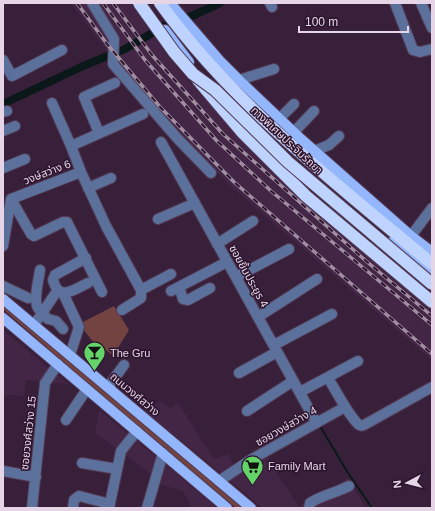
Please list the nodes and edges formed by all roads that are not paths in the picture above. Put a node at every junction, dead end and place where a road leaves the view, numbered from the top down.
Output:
1 (92, 3) edge
2 (138, 3) edge
3 (170, 3) edge
4 (394, 3) edge
5 (421, 3) edge
6 (152, 6) edge
7 (432, 28) edge
8 (432, 49) edge
9 (62, 50) dead end
10 (3, 60) edge
11 (274, 69) dead end
12 (193, 74) junction
13 (239, 80) junction
14 (115, 83) dead end
15 (52, 102) dead end
16 (294, 104) dead end
17 (314, 111) dead end
18 (143, 114) dead end
19 (279, 119) junction
20 (15, 126) dead end
21 (3, 131) edge
22 (294, 132) junction
23 (99, 133) junction
24 (340, 136) dead end
25 (161, 142) dead end
26 (71, 146) junction
27 (314, 151) junction
28 (25, 159) dead end
29 (3, 168) edge
30 (81, 172) junction
31 (211, 173) dead end
32 (111, 178) dead end
33 (88, 188) junction
34 (11, 199) junction
35 (195, 203) junction
36 (432, 208) edge
37 (158, 219) dead end
38 (253, 221) dead end
39 (412, 236) junction
40 (218, 244) junction
41 (3, 246) edge
42 (289, 249) dead end
43 (432, 252) edge
44 (86, 258) junction
45 (227, 262) junction
46 (432, 264) edge
47 (40, 270) dead end
48 (171, 274) dead end
49 (432, 276) edge
50 (236, 277) junction
51 (317, 279) dead end
52 (88, 283) dead end
53 (432, 284) edge
54 (3, 286) edge
55 (210, 288) dead end
56 (141, 290) junction
57 (102, 292) dead end
58 (59, 294) junction
59 (28, 298) dead end
60 (3, 299) edge
61 (432, 302) edge
62 (122, 310) dead end
63 (43, 311) junction
64 (332, 314) dead end
65 (258, 317) junction
66 (3, 318) edge
67 (34, 325) junction
68 (63, 329) dead end
69 (276, 348) junction
70 (70, 355) junction
71 (358, 361) dead end
72 (58, 364) junction
73 (124, 365) dead end
74 (239, 373) dead end
75 (294, 381) junction
76 (331, 383) dead end
77 (108, 387) junction
78 (432, 387) edge
79 (87, 389) junction
80 (300, 392) junction
81 (345, 407) junction
82 (247, 411) dead end
83 (66, 420) dead end
84 (316, 422) junction
85 (137, 432) junction
86 (163, 453) junction
87 (82, 463) dead end
88 (117, 469) junction
89 (3, 471) edge
90 (36, 477) junction
91 (219, 481) junction
92 (349, 486) dead end
93 (110, 506) edge
94 (32, 508) edge
95 (73, 508) edge
96 (147, 508) edge
97 (227, 508) edge
98 (251, 508) edge
99 (308, 508) edge

1 - 31 street
2 - 12 highway, ทางพิเศษประจิมรัถยา, bridge
3 - 13 main road
4 - 8 street
5 - 7 street
6 - 46 highway, ทางพิเศษประจิมรัถยา
6 - 49 main road
9 - 10 street
11 - 13 street
12 - 53 highway, ทางพิเศษประจิมรัถยา, bridge
12 - 61 highway, bridge
13 - 19 main road
14 - 23 street
15 - 26 street
16 - 19 street
17 - 22 street
18 - 23 street, วงษ์สว่าง 6
19 - 22 main road
20 - 21 street
22 - 27 main road
23 - 26 street, วงษ์สว่าง 6
24 - 27 street
25 - 35 street, ซอยยิ้มประยูร 4
26 - 30 street, วงษ์สว่าง 6
27 - 39 main road
28 - 29 street
30 - 33 street
30 - 34 street, วงษ์สว่าง 6
32 - 33 street
33 - 56 street
34 - 41 street
34 - 44 street
35 - 37 street
35 - 40 street, ซอยยิ้มประยูร 4
36 - 39 street
38 - 40 street
39 - 43 main road
40 - 45 street, ซอยยิ้มประยูร 4
42 - 50 street
44 - 57 street
44 - 58 street
45 - 50 street, ซอยยิ้มประยูร 4
45 - 55 street
47 - 63 street
48 - 56 street
50 - 65 street, ซอยยิ้มประยูร 4
51 - 65 street
52 - 58 street
54 - 59 street
56 - 62 street
58 - 63 street
58 - 70 street
60 - 67 main road, ถนนวงศ์สว่าง
63 - 67 street
63 - 68 street
64 - 69 street
65 - 69 street, ซอยยิ้มประยูร 4
66 - 72 main road
67 - 70 main road, ถนนวงศ์สว่าง
69 - 74 street
69 - 75 street, ซอยยิ้มประยูร 4
70 - 77 main road, ถนนวงศ์สว่าง
71 - 80 street
72 - 79 main road
72 - 90 street, ซอยวงศ์สว่าง 15
73 - 77 street
75 - 80 street, ซอยยิ้มประยูร 4
75 - 82 street
76 - 81 street
77 - 91 main road, ถนนวงศ์สว่าง
78 - 81 street
79 - 83 street
79 - 85 main road
80 - 84 street, ซอยยิ้มประยูร 4
81 - 84 street, ซอยวงษ์สว่าง 4
84 - 91 street, ซอยวงษ์สว่าง 4
85 - 86 main road
85 - 88 street
86 - 96 street
86 - 97 main road
87 - 88 street
88 - 93 street
89 - 90 street
90 - 94 street, ซอยวงศ์สว่าง 15
91 - 98 main road, ถนนวงศ์สว่าง
92 - 99 street
93 - 95 street

